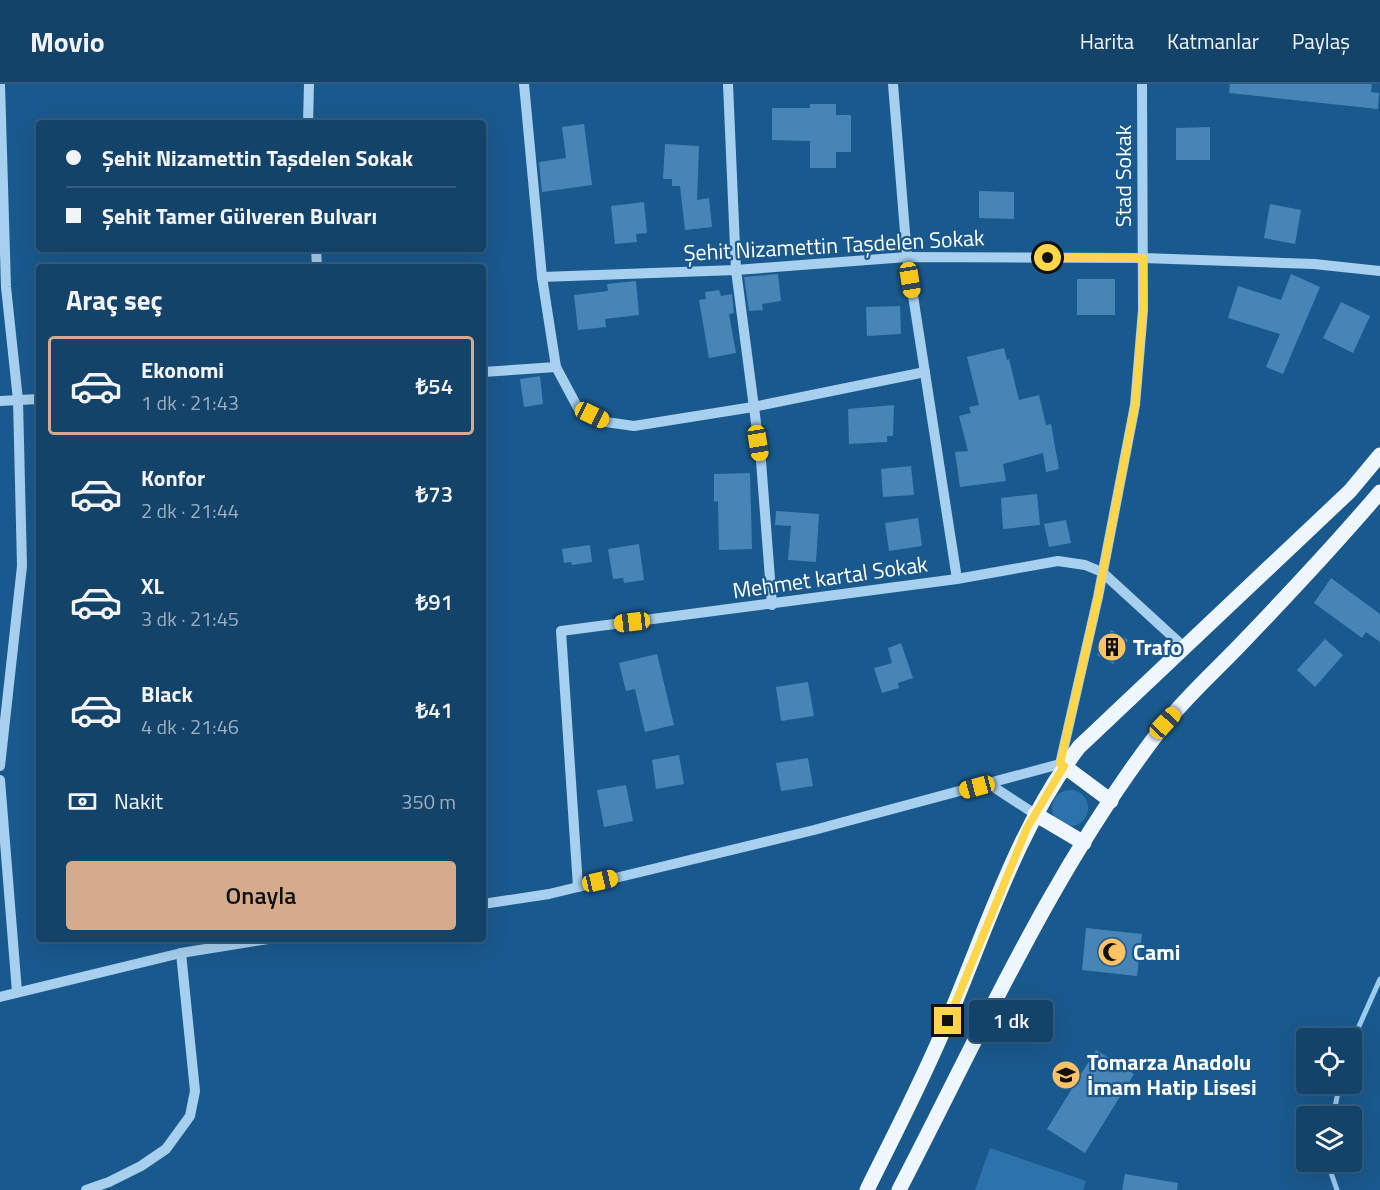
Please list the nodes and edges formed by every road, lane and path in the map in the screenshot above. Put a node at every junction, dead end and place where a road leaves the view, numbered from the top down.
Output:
1 (0, 84) edge
2 (309, 84) edge
3 (524, 84) edge
4 (728, 84) edge
5 (894, 84) edge
6 (1142, 84) edge
7 (308, 120) edge
8 (907, 257) junction
9 (1143, 258) junction
10 (736, 270) junction
11 (1380, 271) edge
12 (542, 277) junction
13 (556, 367) junction
14 (486, 372) edge
15 (925, 372) junction
16 (36, 399) edge
17 (18, 400) junction
18 (0, 401) edge
19 (753, 407) junction
20 (1380, 455) edge
21 (1380, 492) edge
22 (1102, 572) junction
23 (957, 579) junction
24 (772, 605) junction
25 (1185, 648) junction
26 (1062, 765) junction
27 (0, 766) edge
28 (0, 780) edge
29 (989, 784) junction
30 (1111, 801) junction
31 (1035, 814) junction
32 (1084, 843) junction
33 (578, 887) junction
34 (486, 904) edge
35 (249, 942) edge
36 (181, 953) junction
37 (17, 992) junction
38 (0, 997) edge
39 (86, 1190) edge
40 (867, 1190) edge
41 (899, 1190) edge

1 - 17 street
2 - 7 street
3 - 12 street
4 - 10 street
5 - 8 street
6 - 9 street, Stad Sokak
8 - 9 street, Şehit Nizamettin Taşdelen Sokak
8 - 10 street, Şehit Nizamettin Taşdelen Sokak
8 - 15 street
9 - 11 street, Şehit Nizamettin Taşdelen Sokak
9 - 22 street, Stad Sokak
10 - 12 street, Şehit Nizamettin Taşdelen Sokak
10 - 19 street
12 - 13 street
13 - 14 street
13 - 19 street
15 - 19 street
15 - 23 street
16 - 17 street
17 - 18 street
17 - 27 street
19 - 24 street
20 - 25 main road
21 - 30 main road
22 - 23 street, Mehmet kartal Sokak
22 - 25 street
22 - 26 street, Stad Sokak
23 - 24 street, Mehmet kartal Sokak
24 - 33 street, Mehmet kartal Sokak
25 - 26 main road
26 - 29 street
26 - 30 main road
26 - 31 main road
28 - 37 street
29 - 31 street
29 - 33 street
30 - 32 main road
31 - 32 main road
31 - 40 main road
32 - 41 main road
33 - 34 street
35 - 36 street
36 - 37 street
36 - 39 street
37 - 38 street

